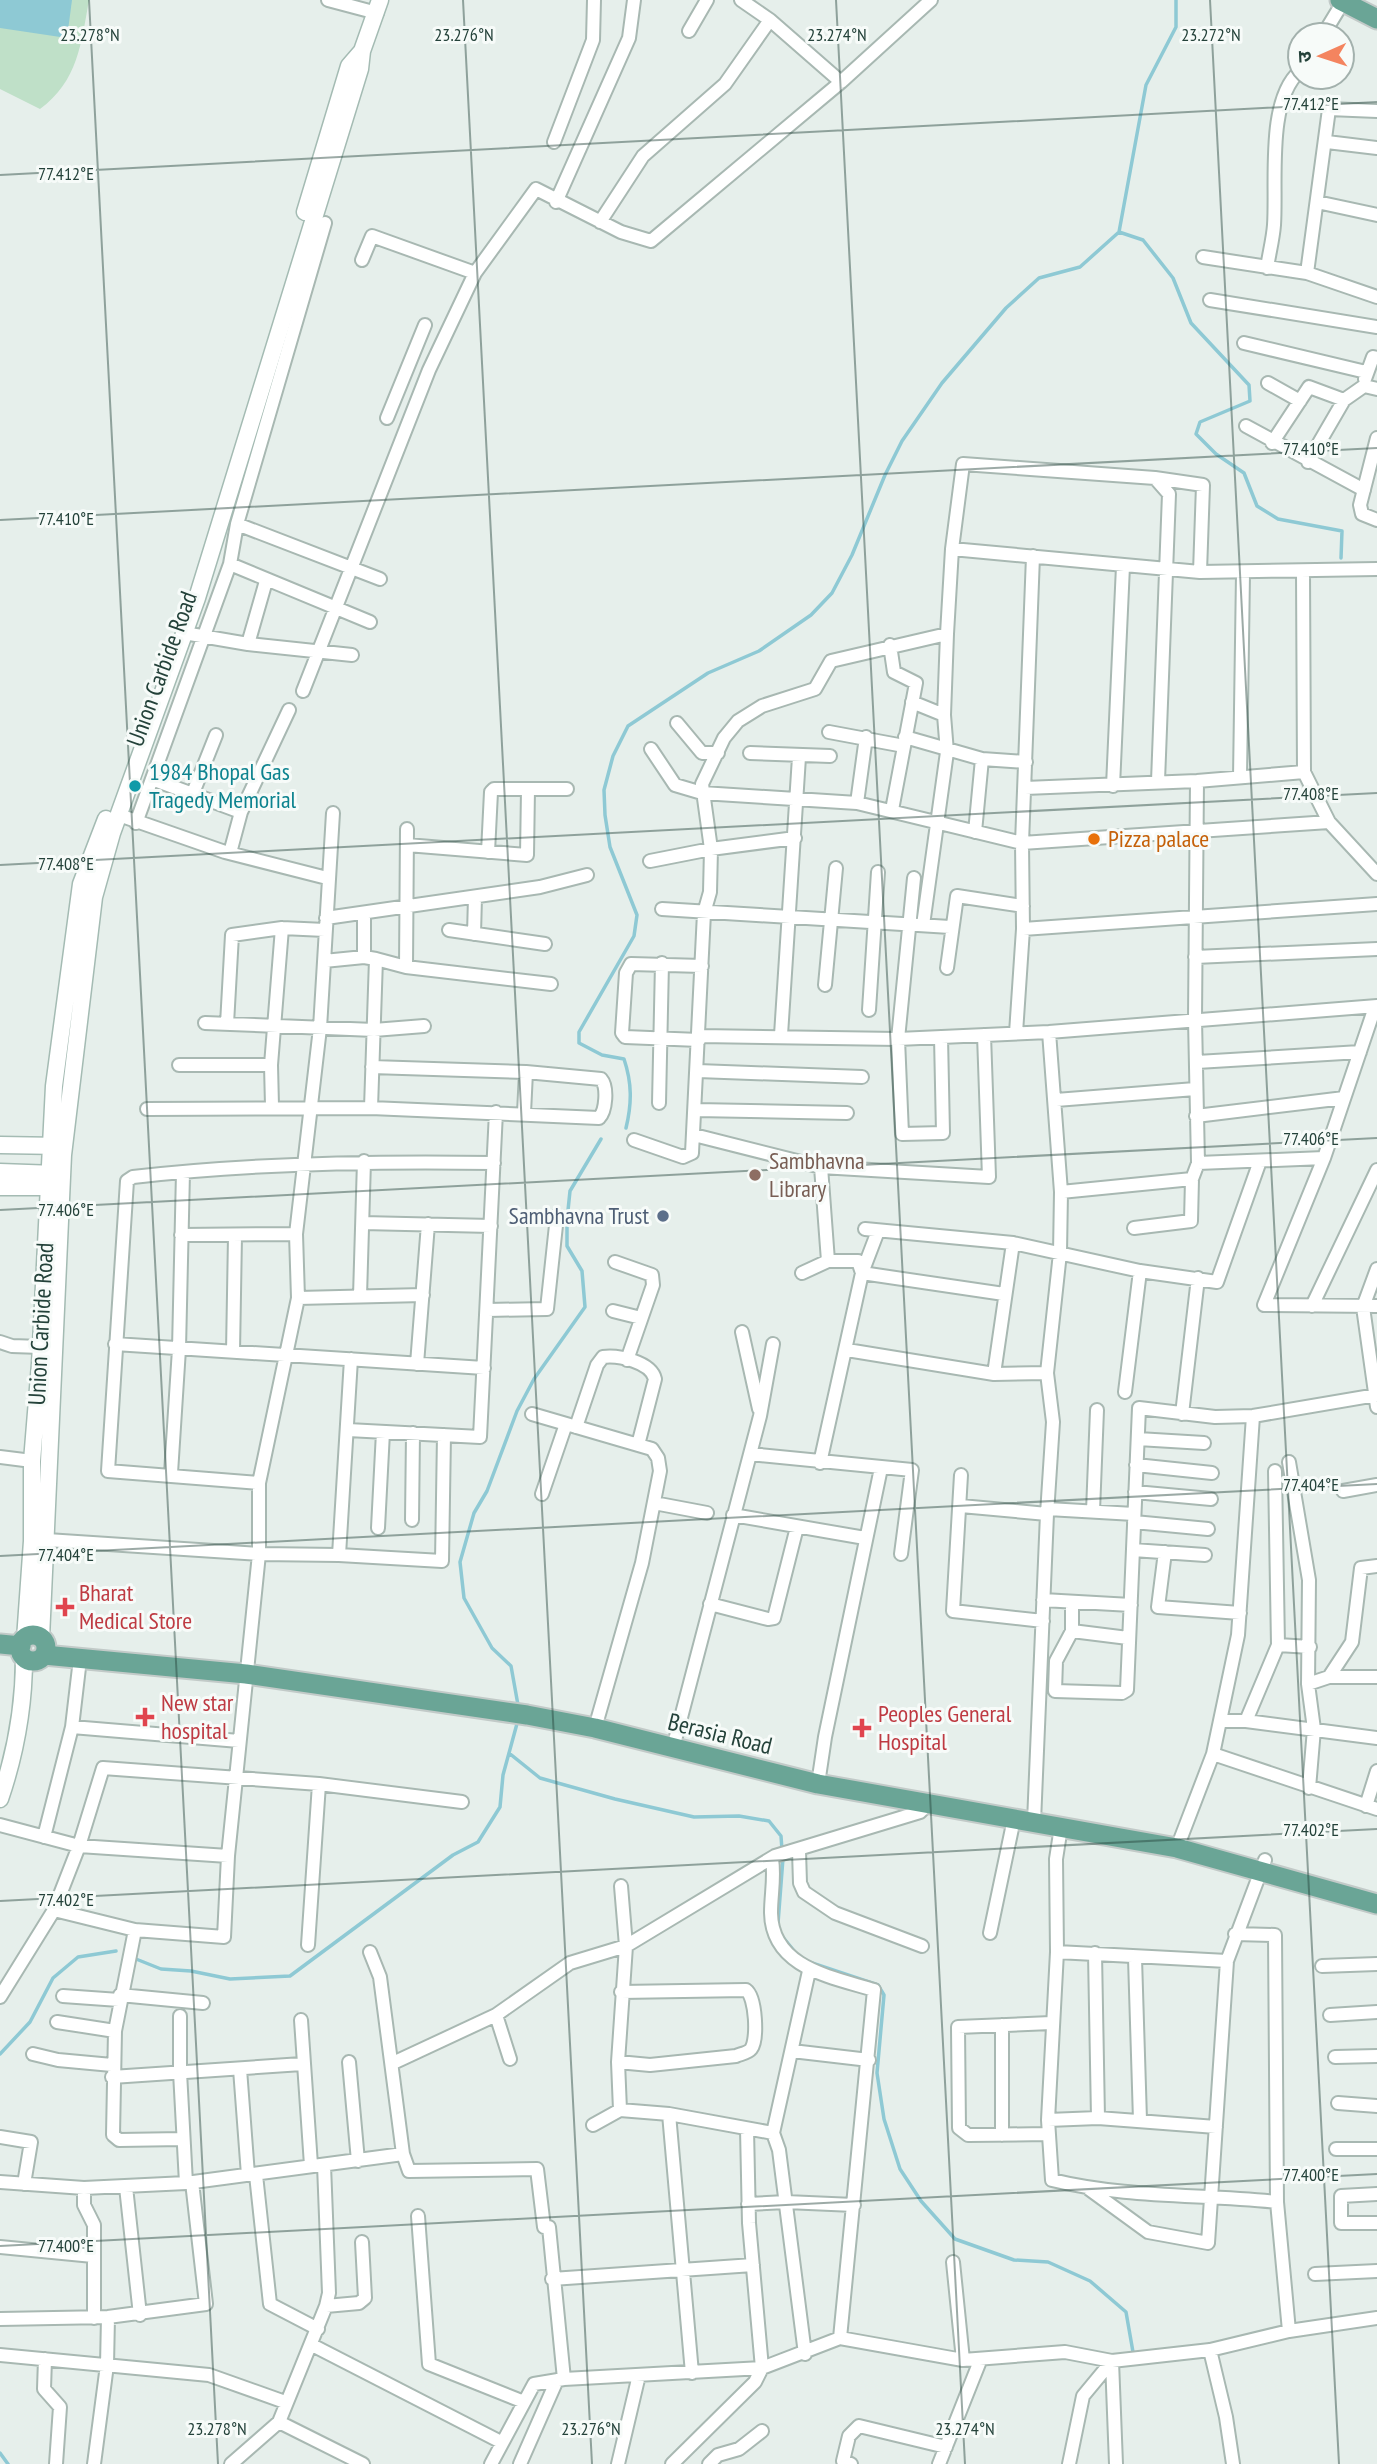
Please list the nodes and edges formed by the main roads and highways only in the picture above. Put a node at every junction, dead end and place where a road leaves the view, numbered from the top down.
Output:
1 (1342, 1) edge
2 (1377, 19) edge
3 (0, 1644) edge
4 (34, 1649) junction
5 (246, 1669) junction
6 (819, 1779) junction
7 (1035, 1817) junction
8 (1179, 1843) junction
9 (1263, 1865) junction
10 (1377, 1893) edge
11 (1377, 1904) edge

1 - 2 main road
3 - 4 main road, Berasia Road
4 - 5 main road, Berasia Road
4 - 5 main road, Berasia Road
5 - 6 main road, Berasia Road
6 - 7 main road, Berasia Road
6 - 7 main road, Berasia Road
7 - 8 main road, Berasia Road
7 - 8 main road, Berasia Road
8 - 9 main road, Berasia Road
9 - 10 main road, Berasia Road
9 - 11 main road, Berasia Road

